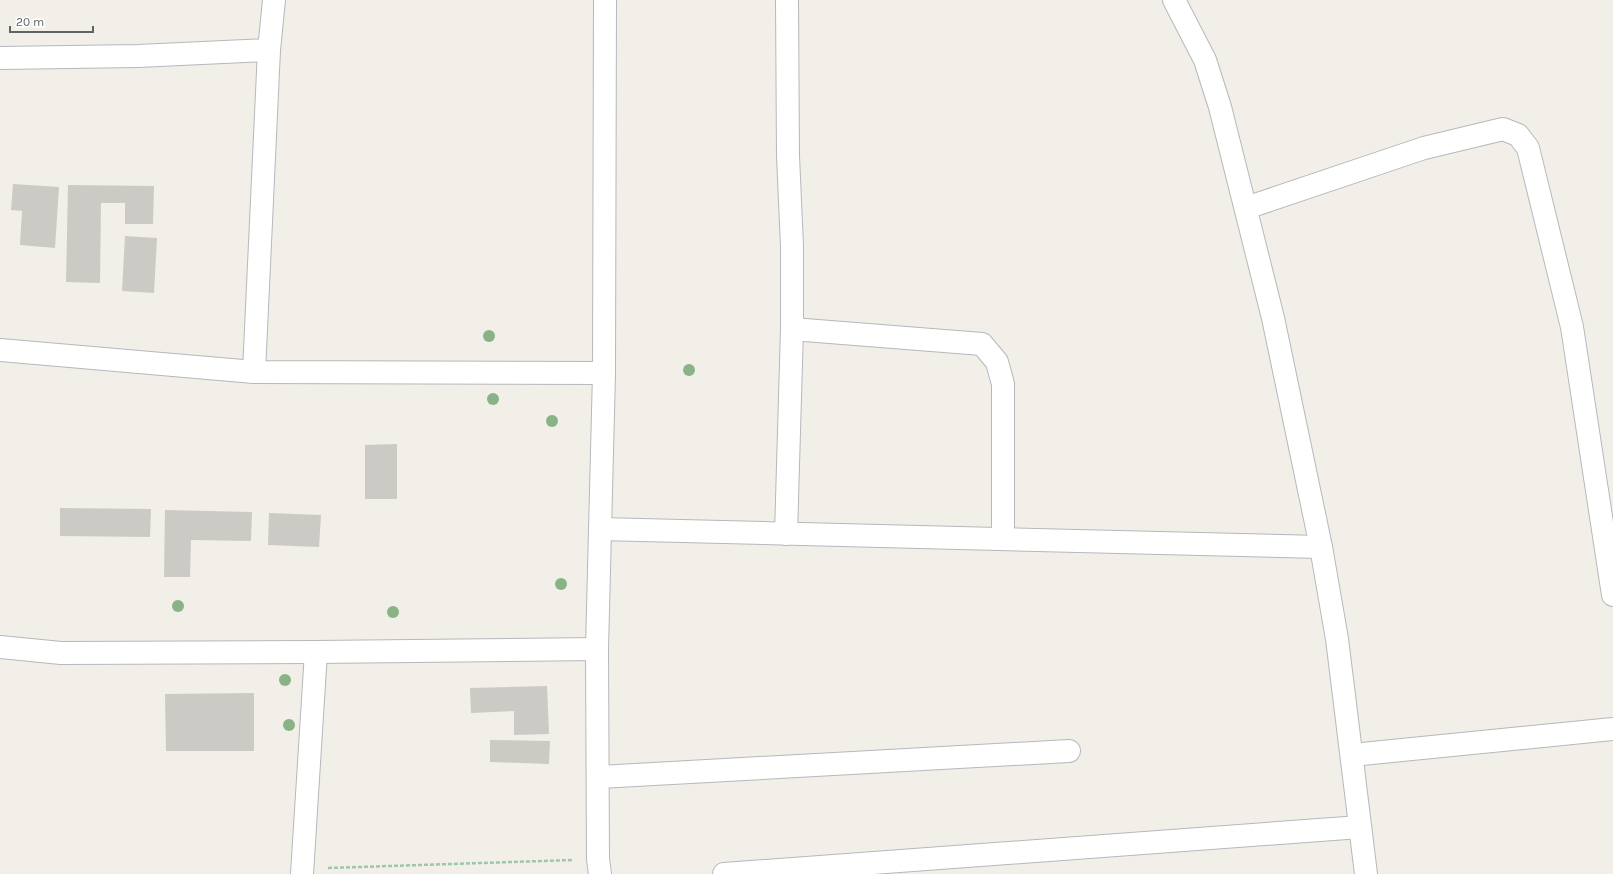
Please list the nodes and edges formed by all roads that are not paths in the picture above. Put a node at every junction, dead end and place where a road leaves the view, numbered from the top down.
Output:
1 (274, 0) edge
2 (605, 0) edge
3 (787, 0) edge
4 (1174, 0) edge
5 (270, 50) junction
6 (0, 58) edge
7 (1246, 208) junction
8 (792, 329) junction
9 (0, 350) edge
10 (254, 372) junction
11 (604, 373) junction
12 (600, 529) junction
13 (786, 534) junction
14 (1003, 539) junction
15 (1321, 547) junction
16 (1613, 595) edge
17 (0, 647) edge
18 (597, 649) junction
19 (316, 652) junction
20 (1613, 729) edge
21 (1069, 751) dead end
22 (1352, 755) junction
23 (599, 777) junction
24 (1360, 827) junction
25 (599, 866) edge
26 (302, 871) edge
27 (724, 874) edge
28 (1366, 874) edge

1 - 5 street
2 - 11 street
3 - 8 street
4 - 7 street
5 - 6 street
5 - 10 street
7 - 15 street
7 - 16 street
8 - 13 street
8 - 14 street
9 - 10 street
10 - 11 street
11 - 12 street
12 - 13 street
12 - 18 street
13 - 14 street
14 - 15 street
15 - 22 street
17 - 19 street
18 - 19 street
18 - 23 street
19 - 26 street
20 - 22 street
21 - 23 street
22 - 24 street
23 - 25 street
24 - 27 street
24 - 28 street

